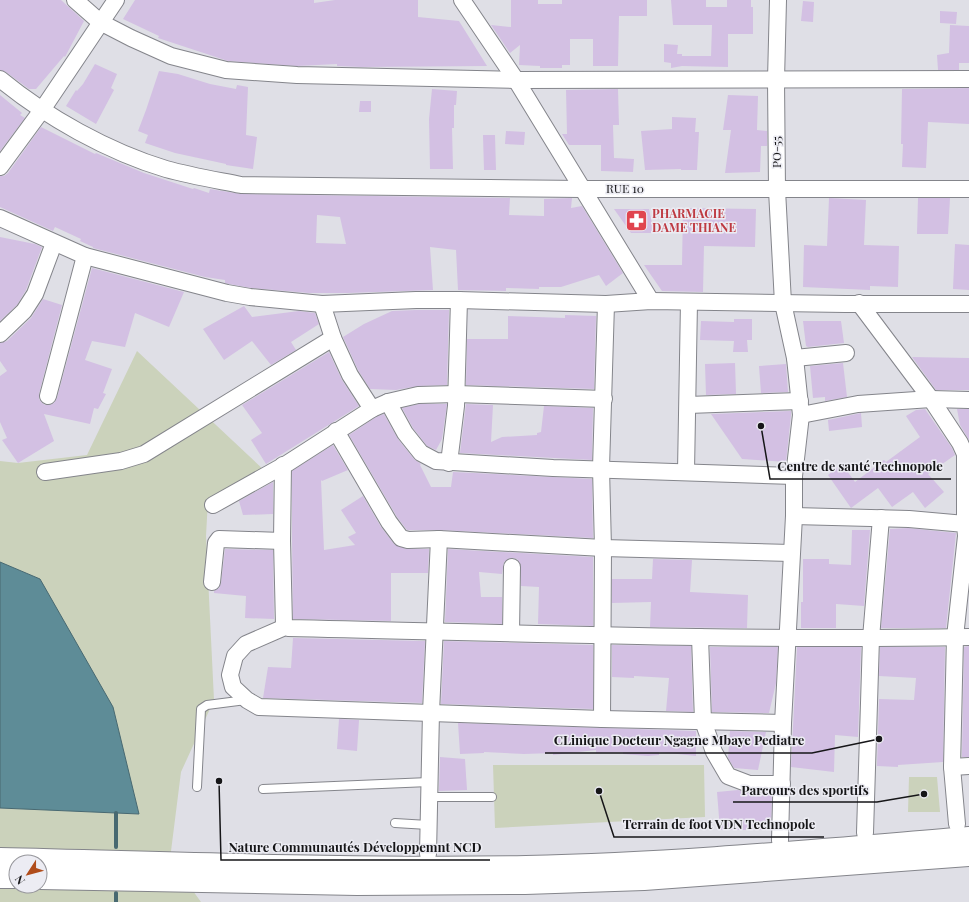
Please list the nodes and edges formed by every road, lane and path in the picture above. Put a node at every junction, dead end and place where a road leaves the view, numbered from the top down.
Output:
1 (75, 0) edge
2 (116, 0) edge
3 (462, 0) edge
4 (778, 0) edge
5 (100, 22) junction
6 (0, 79) edge
7 (969, 79) edge
8 (516, 80) junction
9 (776, 80) junction
10 (42, 110) junction
11 (0, 167) edge
12 (582, 189) junction
13 (969, 189) edge
14 (777, 190) junction
15 (1, 221) edge
16 (54, 243) junction
17 (85, 256) junction
18 (459, 300) junction
19 (651, 301) junction
20 (690, 302) junction
21 (783, 303) junction
22 (859, 303) junction
23 (322, 304) junction
24 (606, 304) junction
25 (969, 304) edge
26 (0, 334) edge
27 (333, 338) junction
28 (846, 353) dead end
29 (795, 358) junction
30 (456, 394) junction
31 (48, 396) dead end
32 (604, 399) junction
33 (931, 399) junction
34 (969, 400) edge
35 (388, 402) junction
36 (688, 405) junction
37 (800, 408) junction
38 (372, 409) junction
39 (336, 431) junction
40 (449, 462) junction
41 (283, 465) junction
42 (601, 468) junction
43 (686, 471) junction
44 (45, 472) dead end
45 (794, 476) junction
46 (967, 483) edge
47 (213, 505) dead end
48 (794, 516) junction
49 (881, 518) junction
50 (965, 524) junction
51 (438, 539) junction
52 (282, 541) junction
53 (603, 548) junction
54 (791, 553) junction
55 (512, 567) dead end
56 (212, 582) dead end
57 (286, 627) junction
58 (434, 631) junction
59 (511, 633) junction
60 (603, 636) junction
61 (700, 637) junction
62 (962, 637) edge
63 (787, 638) junction
64 (871, 638) junction
65 (247, 700) junction
66 (431, 712) junction
67 (602, 719) junction
68 (703, 721) junction
69 (783, 723) junction
70 (969, 766) edge
71 (952, 767) junction
72 (782, 784) junction
73 (197, 787) dead end
74 (262, 789) dead end
75 (429, 790) junction
76 (492, 797) dead end
77 (395, 823) dead end
78 (428, 825) junction
79 (965, 829) edge
80 (865, 833) junction
81 (780, 840) junction
82 (428, 854) junction
83 (969, 855) edge
84 (0, 859) edge
85 (252, 865) junction
86 (48, 878) edge

1 - 5 street
2 - 5 street
3 - 8 street
4 - 9 street, PO-55
5 - 8 street
5 - 10 street
6 - 10 street, RUE 10
7 - 9 street
8 - 9 street
8 - 12 street
9 - 14 street, PO-55
10 - 11 street
10 - 12 street, RUE 10
12 - 14 street, RUE 10
12 - 19 street
13 - 14 street, RUE 10
14 - 21 street, PO-55
15 - 16 street
16 - 17 street
16 - 26 street
17 - 23 street
17 - 31 street
18 - 23 street
18 - 24 street
18 - 30 street
19 - 20 street
19 - 24 street
20 - 21 street
20 - 36 street
21 - 22 street
21 - 29 street, PO-55
22 - 25 street
22 - 33 street
23 - 27 street
24 - 32 street
27 - 38 street
27 - 44 street
28 - 29 street
29 - 37 street, PO-55
30 - 32 street
30 - 35 street
30 - 40 street
32 - 42 street
33 - 34 street
33 - 37 street
33 - 46 street
35 - 38 street
35 - 40 street
36 - 37 street
36 - 43 street
37 - 45 street, PO-55
38 - 39 street
39 - 41 street
39 - 51 street
40 - 42 street
41 - 47 street
41 - 52 street
42 - 43 street
42 - 53 street
43 - 45 street
45 - 48 street, PO-55
46 - 50 street
48 - 49 street
48 - 54 street, PO-55
49 - 50 street
49 - 64 street
50 - 62 street
51 - 53 street
51 - 58 street
52 - 56 street
52 - 57 street
53 - 54 street
53 - 60 street
54 - 63 street, PO-55
55 - 59 street
57 - 58 street
57 - 65 street
58 - 59 street
58 - 66 street
59 - 60 street
60 - 61 street
60 - 67 street
61 - 63 street
61 - 68 street
62 - 64 street
62 - 71 street
63 - 64 street
63 - 69 street, PO-55
64 - 80 street
65 - 66 street
65 - 73 lane
66 - 67 street
66 - 75 street
67 - 68 street
68 - 69 street
68 - 72 street
69 - 72 street, PO-55
70 - 71 street
71 - 79 street
72 - 81 street, PO-55
74 - 75 lane
75 - 76 lane
75 - 78 street
77 - 78 lane
78 - 82 street
79 - 80 main road
79 - 85 main road
80 - 81 main road
81 - 82 main road
82 - 85 main road
83 - 86 main road
84 - 85 main road

